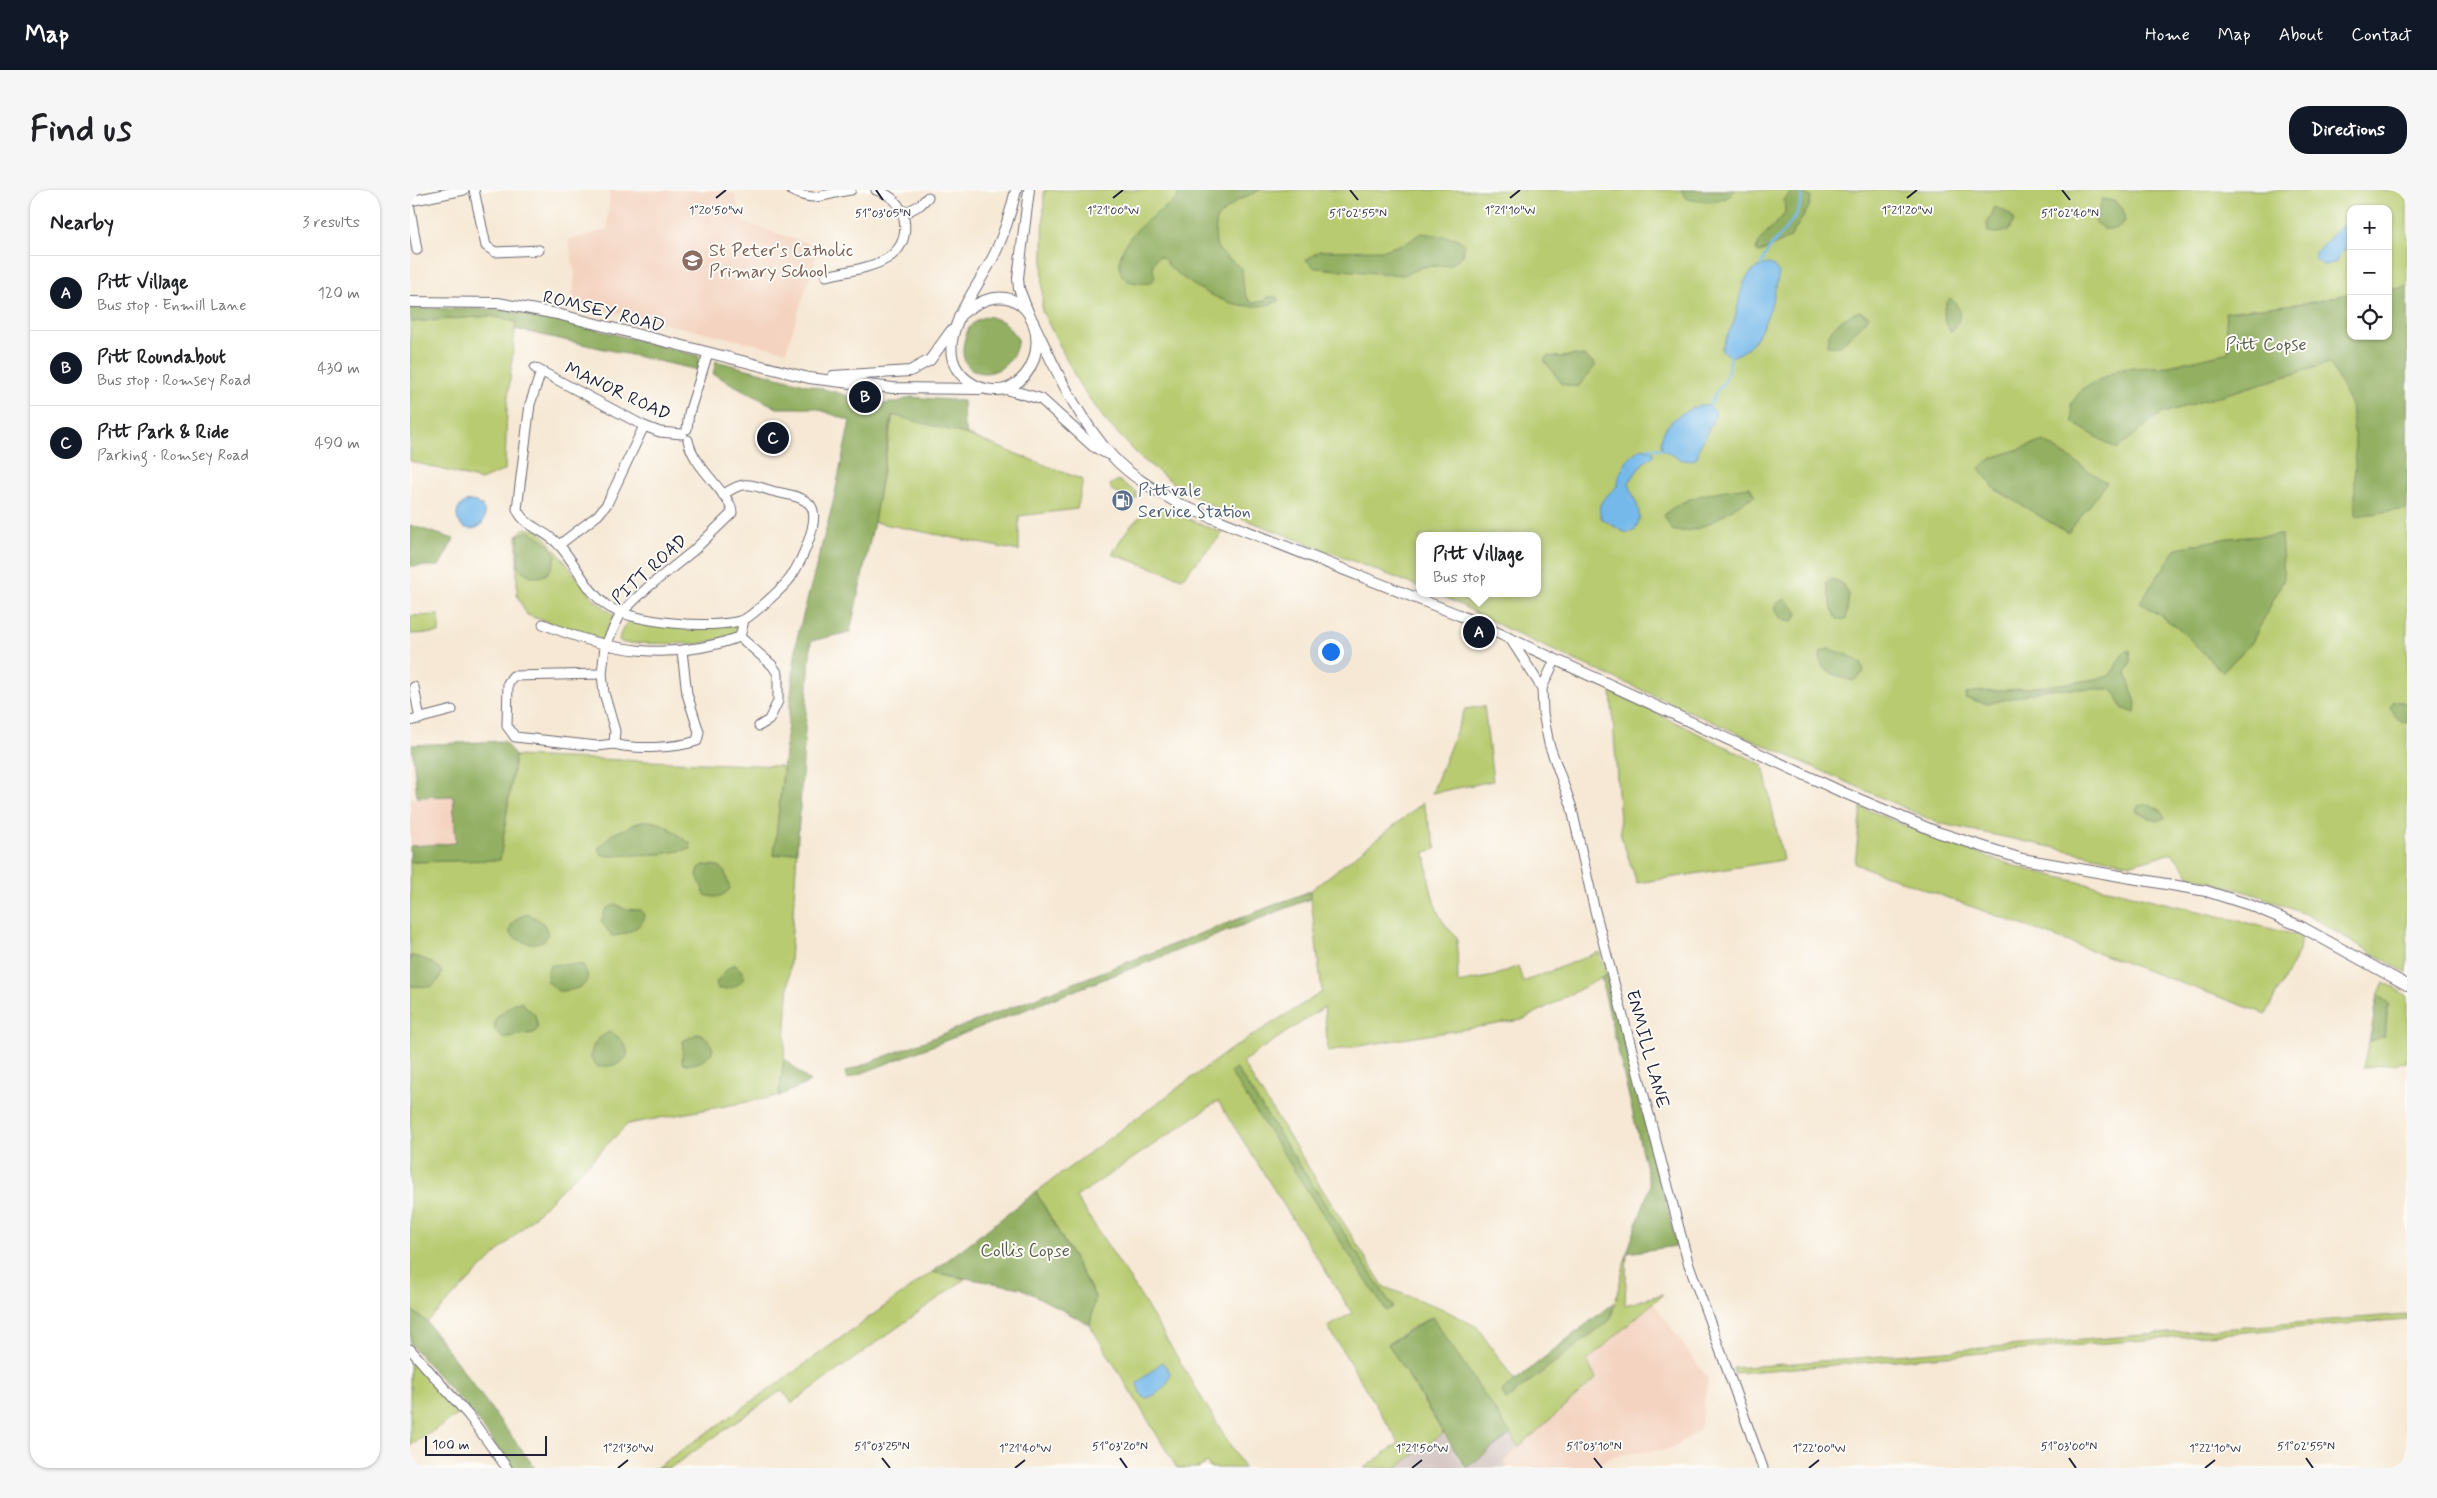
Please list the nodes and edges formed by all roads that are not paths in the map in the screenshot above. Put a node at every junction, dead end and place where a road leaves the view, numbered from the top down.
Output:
1 (464, 190) edge
2 (474, 190) edge
3 (791, 190) edge
4 (851, 190) edge
5 (876, 190) edge
6 (1016, 190) edge
7 (1029, 190) edge
8 (928, 197) dead end
9 (410, 201) edge
10 (410, 209) edge
11 (902, 210) junction
12 (417, 250) dead end
13 (539, 250) dead end
14 (826, 276) dead end
15 (410, 302) edge
16 (1028, 313) junction
17 (959, 316) junction
18 (1034, 324) junction
19 (954, 326) junction
20 (708, 353) junction
21 (788, 372) junction
22 (981, 389) junction
23 (1006, 389) junction
24 (644, 426) junction
25 (686, 434) junction
26 (1111, 456) junction
27 (723, 495) junction
28 (559, 545) junction
29 (622, 613) junction
30 (744, 620) junction
31 (542, 624) dead end
32 (740, 637) junction
33 (1511, 640) junction
34 (605, 646) junction
35 (682, 651) junction
36 (1555, 660) junction
37 (602, 674) junction
38 (414, 687) dead end
39 (1542, 688) junction
40 (452, 710) dead end
41 (420, 719) junction
42 (410, 721) edge
43 (759, 726) dead end
44 (614, 744) junction
45 (2407, 985) edge
46 (410, 1349) edge
47 (506, 1468) edge
48 (1763, 1468) edge

1 - 9 street
2 - 13 street
3 - 4 street
5 - 11 street
6 - 17 main road
7 - 16 main road
8 - 11 street
10 - 12 street
11 - 14 street
15 - 20 main road, ROMSEY ROAD
16 - 17 main road
16 - 18 main road
17 - 19 main road
18 - 23 main road
18 - 26 main road
19 - 21 main road, ROMSEY ROAD
19 - 22 main road
20 - 21 main road, ROMSEY ROAD
20 - 25 street
21 - 22 main road, ROMSEY ROAD
22 - 23 main road
23 - 26 main road
24 - 25 street, MANOR ROAD
24 - 28 street
24 - 28 street, MANOR ROAD
25 - 27 street, PITT ROAD
26 - 33 main road
27 - 29 street, PITT ROAD
27 - 30 street
28 - 29 street, MANOR ROAD
29 - 30 street
29 - 34 street, PITT ROAD
30 - 32 street
31 - 34 street
32 - 35 street
32 - 43 street
33 - 36 main road
33 - 39 street, ENMILL LANE
34 - 35 street
34 - 37 street, PITT ROAD
35 - 44 street
36 - 39 street
36 - 45 main road
37 - 44 street, PITT ROAD
37 - 44 street
38 - 41 street
39 - 48 street, ENMILL LANE
40 - 41 street
41 - 42 street
46 - 47 street

